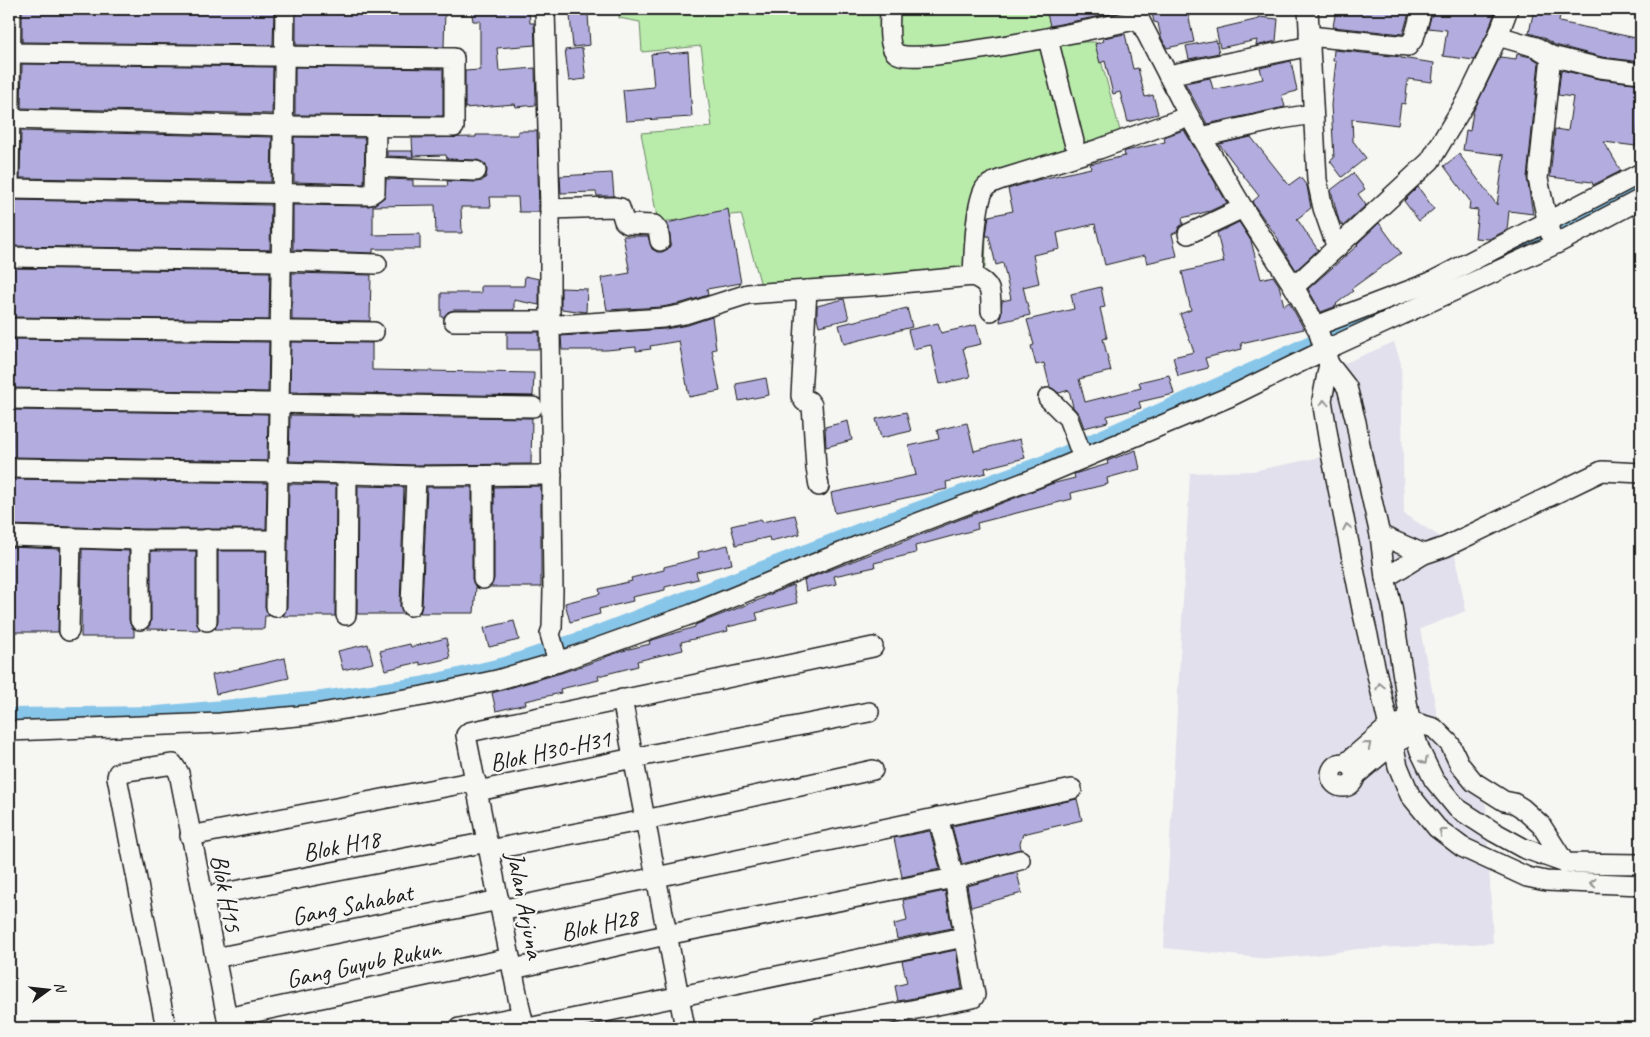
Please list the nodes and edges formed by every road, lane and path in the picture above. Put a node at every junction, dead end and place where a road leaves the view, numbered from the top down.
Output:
1 (11, 9) edge
2 (285, 9) edge
3 (545, 9) edge
4 (890, 9) edge
5 (1308, 9) edge
6 (1422, 9) edge
7 (1508, 9) edge
8 (1137, 14) edge
9 (1498, 36) junction
10 (1048, 39) junction
11 (1309, 41) junction
12 (10, 53) edge
13 (285, 56) junction
14 (1550, 56) junction
15 (1641, 73) edge
16 (1168, 75) junction
17 (1313, 114) junction
18 (1189, 116) junction
19 (10, 119) edge
20 (283, 126) junction
21 (376, 126) junction
22 (1201, 137) junction
23 (1074, 142) dead end
24 (375, 167) junction
25 (476, 171) dead end
26 (1641, 173) edge
27 (9, 184) edge
28 (9, 189) edge
29 (283, 194) junction
30 (1641, 199) edge
31 (1243, 208) junction
32 (550, 209) junction
33 (1551, 233) junction
34 (1188, 234) dead end
35 (1334, 240) junction
36 (660, 241) dead end
37 (9, 257) edge
38 (282, 261) junction
39 (377, 264) dead end
40 (973, 276) junction
41 (1294, 287) junction
42 (806, 290) junction
43 (992, 311) dead end
44 (454, 321) dead end
45 (550, 324) junction
46 (9, 328) edge
47 (281, 331) junction
48 (374, 332) dead end
49 (1322, 343) junction
50 (1048, 398) dead end
51 (9, 400) edge
52 (280, 403) junction
53 (533, 407) dead end
54 (1082, 455) junction
55 (1362, 456) junction
56 (1334, 459) junction
57 (9, 468) edge
58 (279, 472) junction
59 (1641, 473) edge
60 (347, 474) junction
61 (416, 476) junction
62 (483, 476) junction
63 (552, 476) junction
64 (819, 486) dead end
65 (1380, 535) junction
66 (9, 536) edge
67 (71, 538) junction
68 (207, 539) junction
69 (140, 540) junction
70 (277, 540) junction
71 (1424, 554) junction
72 (1385, 578) junction
73 (483, 579) dead end
74 (276, 606) dead end
75 (412, 606) dead end
76 (1392, 606) junction
77 (1363, 614) junction
78 (346, 616) dead end
79 (140, 620) dead end
80 (206, 622) dead end
81 (69, 631) dead end
82 (872, 647) dead end
83 (555, 652) junction
84 (622, 699) junction
85 (869, 712) dead end
86 (1412, 727) junction
87 (9, 731) edge
88 (1391, 735) junction
89 (633, 758) junction
90 (1351, 769) dead end
91 (873, 770) dead end
92 (477, 786) junction
93 (1072, 789) dead end
94 (938, 817) junction
95 (645, 820) junction
96 (190, 836) junction
97 (488, 846) junction
98 (1020, 860) dead end
99 (1565, 863) junction
100 (1641, 864) edge
101 (655, 878) junction
102 (954, 878) junction
103 (1641, 885) edge
104 (203, 897) junction
105 (500, 905) junction
106 (666, 935) junction
107 (964, 937) junction
108 (215, 958) junction
109 (512, 963) junction
110 (679, 996) junction
111 (228, 1023) edge
112 (525, 1024) edge
113 (166, 1028) edge
114 (459, 1028) edge
115 (685, 1028) edge
116 (819, 1028) edge

1 - 12 street
2 - 13 street
3 - 32 street
4 - 10 street
5 - 11 street
6 - 11 street
7 - 9 street
8 - 10 street
8 - 16 street
9 - 14 street
9 - 35 street
10 - 23 street
11 - 16 street
11 - 17 street
12 - 13 street
12 - 19 street
13 - 20 street
13 - 21 street
14 - 15 street
14 - 33 street
16 - 18 street
17 - 22 street
17 - 35 street
18 - 22 street
18 - 40 street
19 - 20 street
19 - 27 street
20 - 21 street
20 - 29 street
21 - 24 street
22 - 31 street
24 - 25 street
24 - 29 street
26 - 33 street
28 - 29 street
29 - 38 street
30 - 33 street
31 - 34 street
31 - 41 street
32 - 36 street
32 - 45 street
33 - 49 street
33 - 49 street
35 - 41 street
37 - 38 street
38 - 39 street
38 - 47 street
40 - 42 street
40 - 43 street
41 - 49 street
42 - 45 street
42 - 64 street
44 - 45 street
45 - 63 street
46 - 47 street
47 - 48 street
47 - 52 street
49 - 54 street
49 - 55 street
56 -> 49 street
50 - 54 street
51 - 52 street
52 - 53 street
52 - 58 street
54 - 83 street
55 - 56 street
55 - 65 street
77 -> 56 street
57 - 58 street
58 - 60 street
58 - 70 street
59 - 71 street
60 - 61 street
60 - 78 street
61 - 62 street
61 - 75 street
62 - 63 street
62 - 73 street
63 - 83 street
65 - 71 street
65 - 72 street
66 - 67 street
67 - 69 street
67 - 81 street
68 - 69 street
68 - 70 street
68 - 80 street
69 - 79 street
70 - 74 street
71 - 72 street
72 - 76 street
76 - 77 street
76 - 86 street
88 -> 77 street
82 - 84 street
83 - 87 street
84 - 89 street
84 - 92 street, Jalan Arjuna
85 - 89 street, Blok H30-H31
86 - 88 street
86 - 99 street
86 -> 99 street
88 - 90 street
103 -> 88 street
89 - 92 street, Blok H30-H31
89 - 95 street
91 - 95 street, Blok H18
92 - 96 street, Blok H30-H31
92 - 97 street, Jalan Arjuna
93 - 94 street, Gang Sahabat
94 - 101 street, Gang Sahabat
94 - 102 street
95 - 97 street, Blok H18
95 - 101 street
96 - 104 street, Blok H15
96 - 113 street, Blok H15
97 - 104 street, Blok H18
97 - 105 street, Jalan Arjuna
98 - 102 street, Blok H28
99 - 100 street
101 - 105 street, Gang Sahabat
101 - 106 street
102 - 106 street, Blok H28
102 - 107 street
104 - 108 street, Blok H15
105 - 108 street, Gang Sahabat
105 - 109 street, Jalan Arjuna
106 - 109 street, Blok H28
106 - 110 street
107 - 110 street
107 - 116 street
108 - 111 street, Blok H15
109 - 111 street, Gang Guyub Rukun
109 - 112 street, Jalan Arjuna
110 - 112 street
110 - 115 street
112 - 114 street

